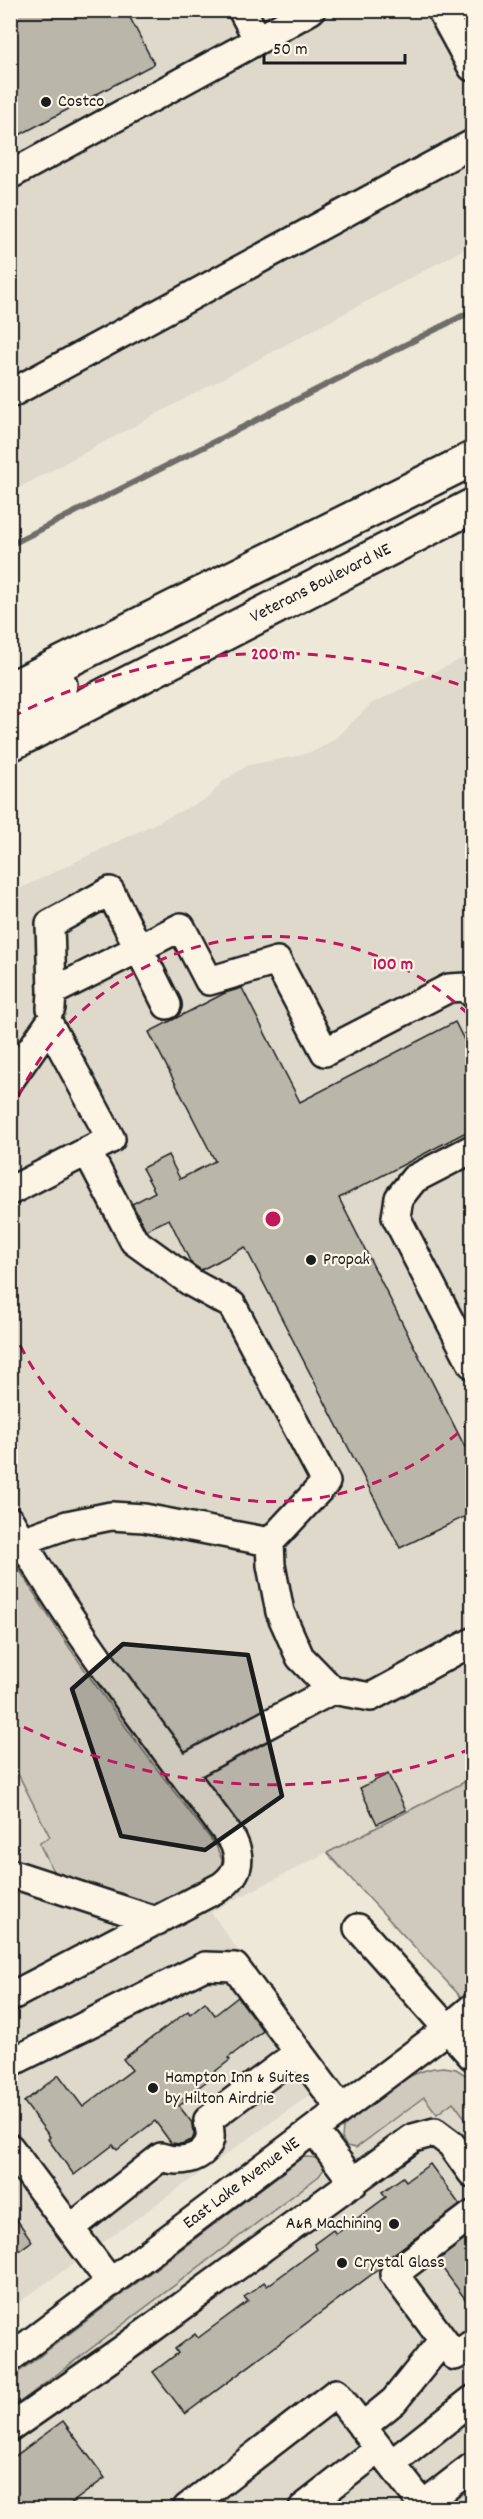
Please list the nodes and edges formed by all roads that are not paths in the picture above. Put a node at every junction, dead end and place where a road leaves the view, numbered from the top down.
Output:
1 (242, 10) edge
2 (311, 10) edge
3 (441, 10) edge
4 (258, 40) junction
5 (472, 66) edge
6 (472, 144) edge
7 (10, 175) edge
8 (10, 394) edge
9 (472, 459) edge
10 (472, 506) edge
11 (183, 602) junction
12 (10, 689) edge
13 (10, 717) edge
14 (10, 744) edge
15 (138, 949) junction
16 (52, 992) junction
17 (472, 993) edge
18 (167, 1005) dead end
19 (49, 1024) junction
20 (10, 1080) edge
21 (472, 1149) edge
22 (87, 1151) junction
23 (10, 1191) edge
24 (472, 1364) edge
25 (16, 1531) edge
26 (270, 1542) junction
27 (472, 1642) edge
28 (332, 1690) junction
29 (180, 1771) junction
30 (10, 1873) edge
31 (157, 1921) junction
32 (358, 1928) dead end
33 (10, 1997) edge
34 (472, 2008) edge
35 (446, 2030) junction
36 (299, 2052) junction
37 (472, 2056) edge
38 (10, 2064) edge
39 (341, 2109) junction
40 (314, 2130) junction
41 (10, 2148) edge
42 (472, 2173) edge
43 (354, 2183) junction
44 (472, 2215) edge
45 (71, 2228) junction
46 (111, 2283) junction
47 (443, 2340) junction
48 (472, 2344) edge
49 (10, 2358) edge
50 (472, 2400) edge
51 (362, 2427) junction
52 (10, 2428) edge
53 (385, 2456) junction
54 (472, 2467) edge
55 (421, 2507) edge
56 (186, 2508) edge
57 (303, 2508) edge

1 - 4 street
2 - 4 street
3 - 5 street
4 - 7 street
6 - 8 street
9 - 11 main road
10 - 14 main road, Veterans Boulevard NE
11 - 12 main road
11 - 13 main road
15 - 16 street
15 - 16 street
15 - 17 street
15 - 18 street
16 - 19 street
19 - 20 street
19 - 22 street
21 - 24 street
22 - 23 street
22 - 26 street
25 - 26 street
25 - 29 street
26 - 28 street
27 - 28 street
28 - 29 street
29 - 31 street
30 - 31 street
31 - 33 street
32 - 35 street
34 - 35 street, East Lake Avenue NE
35 - 37 street
35 - 39 street, East Lake Avenue NE
36 - 38 street
36 - 39 street
36 - 45 street
39 - 40 street, East Lake Avenue NE
40 - 43 street
40 - 46 street, East Lake Avenue NE
41 - 45 street
42 - 43 street
43 - 52 street
44 - 47 street
45 - 46 street
46 - 49 street, East Lake Avenue NE
47 - 48 street
47 - 51 street
50 - 53 street
51 - 53 street
51 - 56 street
53 - 55 street
53 - 57 street
54 - 55 street

